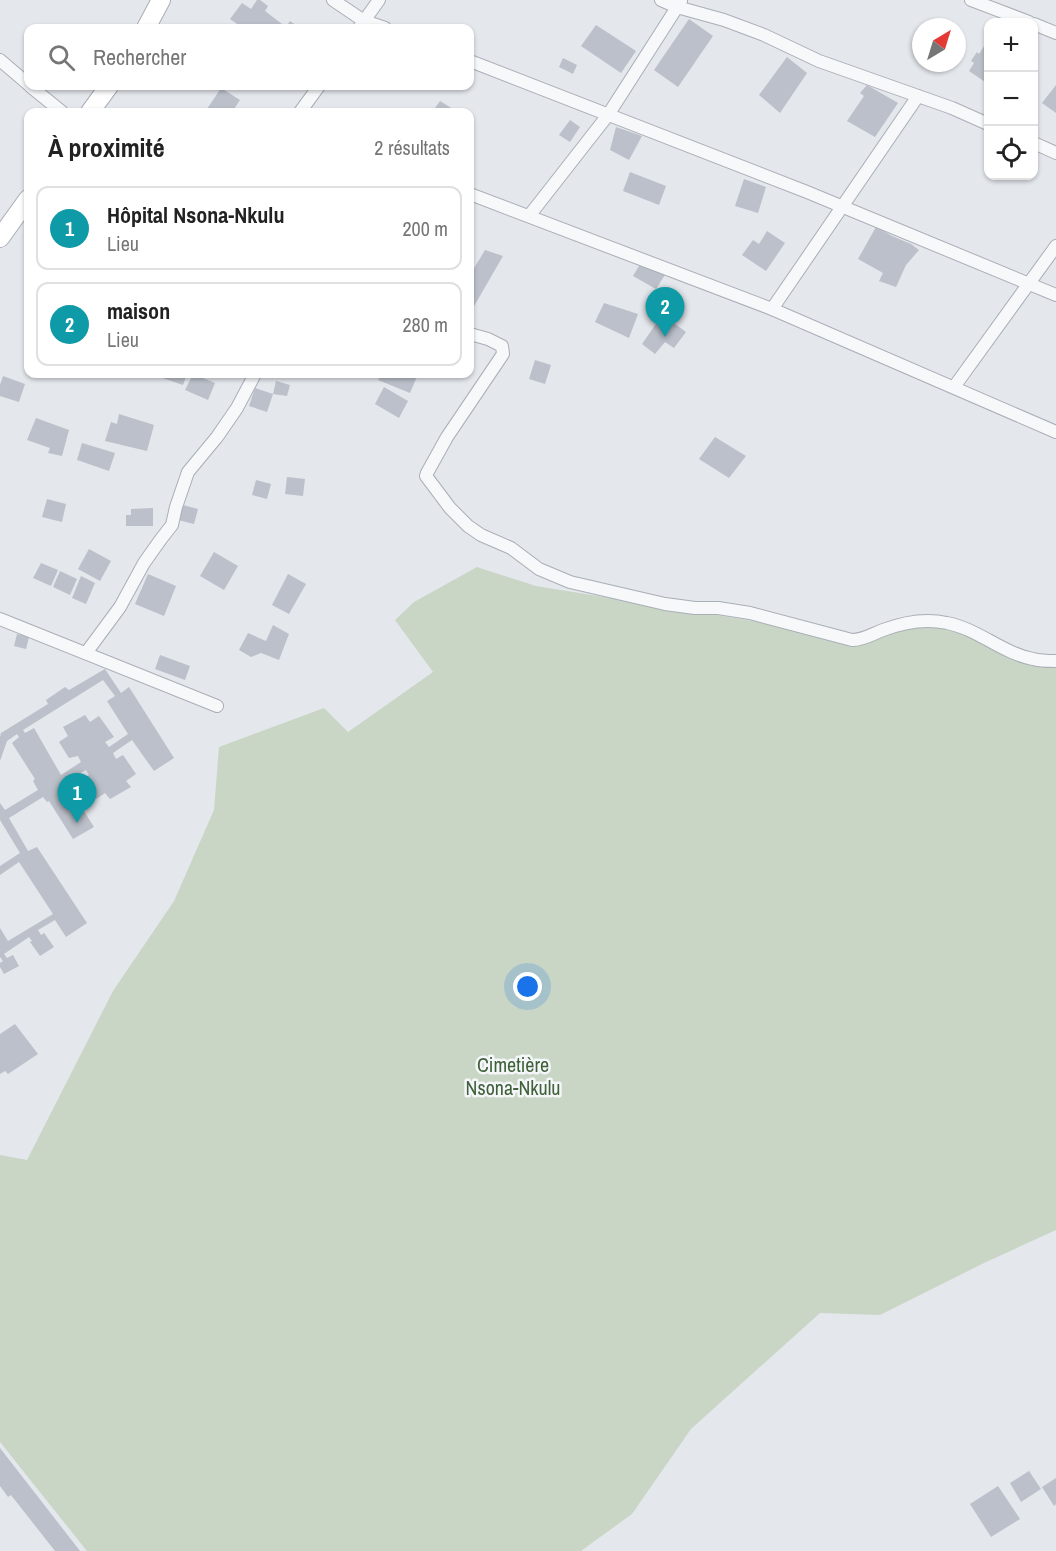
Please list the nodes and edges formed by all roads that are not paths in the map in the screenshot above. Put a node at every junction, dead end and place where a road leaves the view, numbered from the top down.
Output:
1 (161, 0) edge
2 (333, 0) edge
3 (378, 0) edge
4 (661, 0) edge
5 (971, 0) edge
6 (680, 3) edge
7 (1018, 18) edge
8 (148, 24) edge
9 (361, 24) edge
10 (363, 24) edge
11 (1038, 26) edge
12 (1056, 33) edge
13 (0, 60) edge
14 (474, 63) edge
15 (24, 81) edge
16 (35, 90) edge
17 (106, 90) edge
18 (316, 90) edge
19 (918, 96) junction
20 (57, 108) edge
21 (93, 108) edge
22 (303, 108) edge
23 (608, 115) junction
24 (984, 122) edge
25 (1038, 145) edge
26 (1056, 153) edge
27 (474, 196) edge
28 (24, 205) edge
29 (843, 206) junction
30 (529, 216) junction
31 (0, 238) edge
32 (1056, 246) edge
33 (1029, 283) junction
34 (1056, 295) edge
35 (772, 309) junction
36 (474, 335) edge
37 (253, 378) edge
38 (954, 387) junction
39 (1056, 432) edge
40 (0, 619) edge
41 (86, 653) junction
42 (1056, 661) edge
43 (217, 706) dead end

1 - 8 street
2 - 9 street
3 - 10 street
4 - 6 street
5 - 7 street
6 - 19 street
6 - 23 street
11 - 12 street
13 - 15 street
14 - 23 street
16 - 20 street
17 - 21 street
18 - 22 street
19 - 24 street
19 - 29 street
23 - 29 street
23 - 30 street
25 - 26 street
27 - 30 street
28 - 31 street
29 - 33 street
29 - 35 street
30 - 35 street
32 - 33 street
33 - 34 street
33 - 38 street
35 - 38 street
36 - 42 street
37 - 41 street
38 - 39 street
40 - 41 street
41 - 43 street

